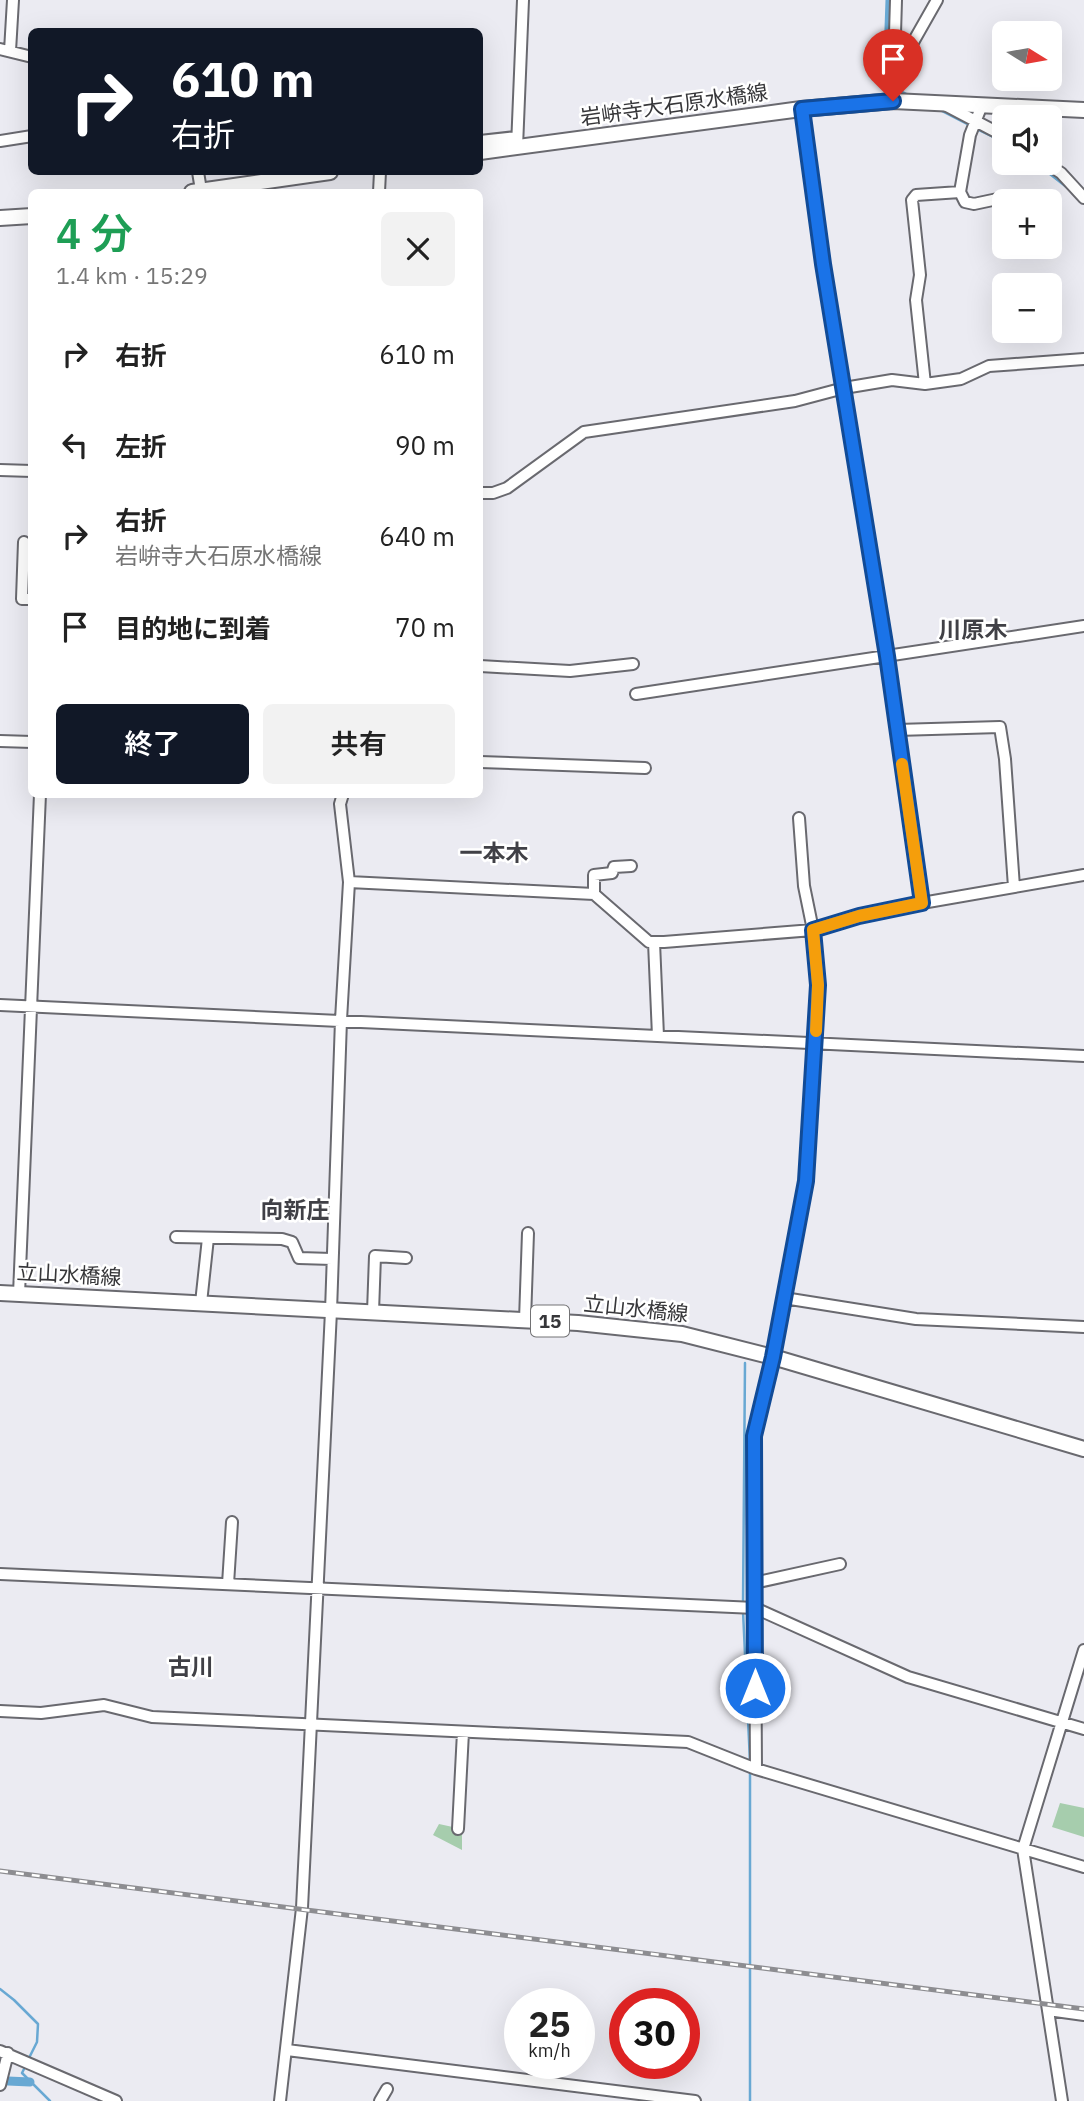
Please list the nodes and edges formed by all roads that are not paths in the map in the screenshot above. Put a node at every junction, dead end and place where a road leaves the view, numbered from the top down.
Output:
1 (13, 0) edge
2 (523, 0) edge
3 (896, 0) edge
4 (937, 0) edge
5 (5, 50) edge
6 (28, 56) edge
7 (893, 77) junction
8 (893, 101) junction
9 (941, 103) junction
10 (982, 105) junction
11 (802, 109) junction
12 (1084, 110) edge
13 (976, 121) junction
14 (992, 130) edge
15 (28, 137) edge
16 (0, 141) edge
17 (483, 141) edge
18 (516, 142) junction
19 (483, 151) edge
20 (1062, 174) edge
21 (309, 175) edge
22 (211, 189) edge
23 (960, 192) junction
24 (1084, 198) edge
25 (992, 200) edge
26 (28, 216) edge
27 (0, 218) edge
28 (1084, 359) edge
29 (925, 384) junction
30 (844, 388) junction
31 (0, 470) edge
32 (28, 471) edge
33 (483, 493) edge
34 (24, 542) dead end
35 (28, 599) edge
36 (1084, 626) edge
37 (887, 656) junction
38 (633, 664) dead end
39 (483, 667) edge
40 (636, 694) dead end
41 (897, 730) junction
42 (0, 741) edge
43 (28, 742) edge
44 (483, 762) edge
45 (645, 768) dead end
46 (40, 798) edge
47 (342, 798) edge
48 (799, 818) dead end
49 (631, 866) dead end
50 (1084, 875) edge
51 (349, 883) junction
52 (1014, 887) junction
53 (594, 894) junction
54 (922, 903) junction
55 (813, 930) junction
56 (654, 942) junction
57 (0, 1004) edge
58 (31, 1006) junction
59 (341, 1020) junction
60 (658, 1036) junction
61 (816, 1044) junction
62 (1084, 1056) edge
63 (528, 1233) dead end
64 (176, 1237) dead end
65 (208, 1238) junction
66 (406, 1258) dead end
67 (332, 1259) junction
68 (0, 1293) edge
69 (19, 1294) junction
70 (784, 1298) junction
71 (201, 1303) junction
72 (331, 1311) junction
73 (373, 1312) junction
74 (525, 1320) junction
75 (1084, 1327) edge
76 (773, 1357) junction
77 (1084, 1449) edge
78 (232, 1522) dead end
79 (840, 1564) dead end
80 (0, 1574) edge
81 (754, 1583) junction
82 (228, 1584) junction
83 (317, 1588) junction
84 (755, 1608) junction
85 (1084, 1650) edge
86 (0, 1711) edge
87 (1061, 1723) junction
88 (310, 1725) junction
89 (1084, 1730) edge
90 (463, 1732) junction
91 (756, 1769) junction
92 (458, 1829) dead end
93 (1023, 1849) junction
94 (1084, 1867) edge
95 (1048, 2010) junction
96 (1084, 2015) edge
97 (287, 2050) junction
98 (4, 2052) edge
99 (0, 2085) edge
100 (387, 2089) dead end
101 (680, 2100) edge
102 (116, 2101) edge
103 (280, 2101) edge
104 (380, 2101) edge
105 (695, 2101) edge
106 (1062, 2101) edge

1 - 5 street
2 - 18 street
3 - 7 street
4 - 7 street
5 - 6 street
7 - 8 street
8 - 9 main road, 岩峅寺大石原水橋線
8 - 11 main road, 岩峅寺大石原水橋線
9 - 10 main road, 岩峅寺大石原水橋線
9 - 13 street
10 - 12 main road, 岩峅寺大石原水橋線
10 - 13 street
11 - 18 main road, 岩峅寺大石原水橋線
11 - 30 street
13 - 14 street
13 - 23 street
15 - 16 street
17 - 18 street
18 - 19 main road, 岩峅寺大石原水橋線
20 - 24 street
21 - 22 main road
23 - 25 street
23 - 29 street
26 - 27 main road
28 - 29 street
29 - 30 street
30 - 33 street
30 - 37 street
31 - 32 street
34 - 35 street
36 - 37 street
37 - 40 street
37 - 41 street
38 - 39 street
41 - 52 street
41 - 54 street
42 - 43 street
44 - 45 street
46 - 58 street
47 - 51 street
48 - 55 street
49 - 53 street
50 - 52 street
51 - 53 street
51 - 59 street
52 - 54 street
53 - 56 street
54 - 55 street
55 - 56 street
55 - 61 street
56 - 60 street
57 - 58 street
58 - 59 street
58 - 69 street
59 - 60 street
59 - 67 street
60 - 61 street
61 - 62 street
61 - 70 street
63 - 74 street
64 - 65 street
65 - 67 street
65 - 71 street
66 - 73 street
67 - 72 street
68 - 69 main road, 立山水橋線 / 15
69 - 71 main road, 立山水橋線 / 15
70 - 75 street
70 - 76 street
71 - 72 main road, 立山水橋線 / 15
72 - 73 main road, 立山水橋線 / 15
72 - 83 street
73 - 74 main road, 立山水橋線 / 15
74 - 76 main road, 立山水橋線 / 15
76 - 77 main road, 立山水橋線 / 15
76 - 81 street
78 - 82 street
79 - 81 street
80 - 82 street
81 - 84 street
82 - 83 street
83 - 84 street
83 - 88 street
84 - 87 street
84 - 91 street
85 - 87 street
86 - 88 street
87 - 89 street
87 - 93 street
88 - 90 street
88 - 97 street
90 - 91 street
90 - 92 street
91 - 93 street
93 - 94 street
93 - 95 street
95 - 96 street
95 - 106 street
97 - 101 street
97 - 103 street
98 - 99 street
98 - 102 street
100 - 104 street
101 - 105 street

